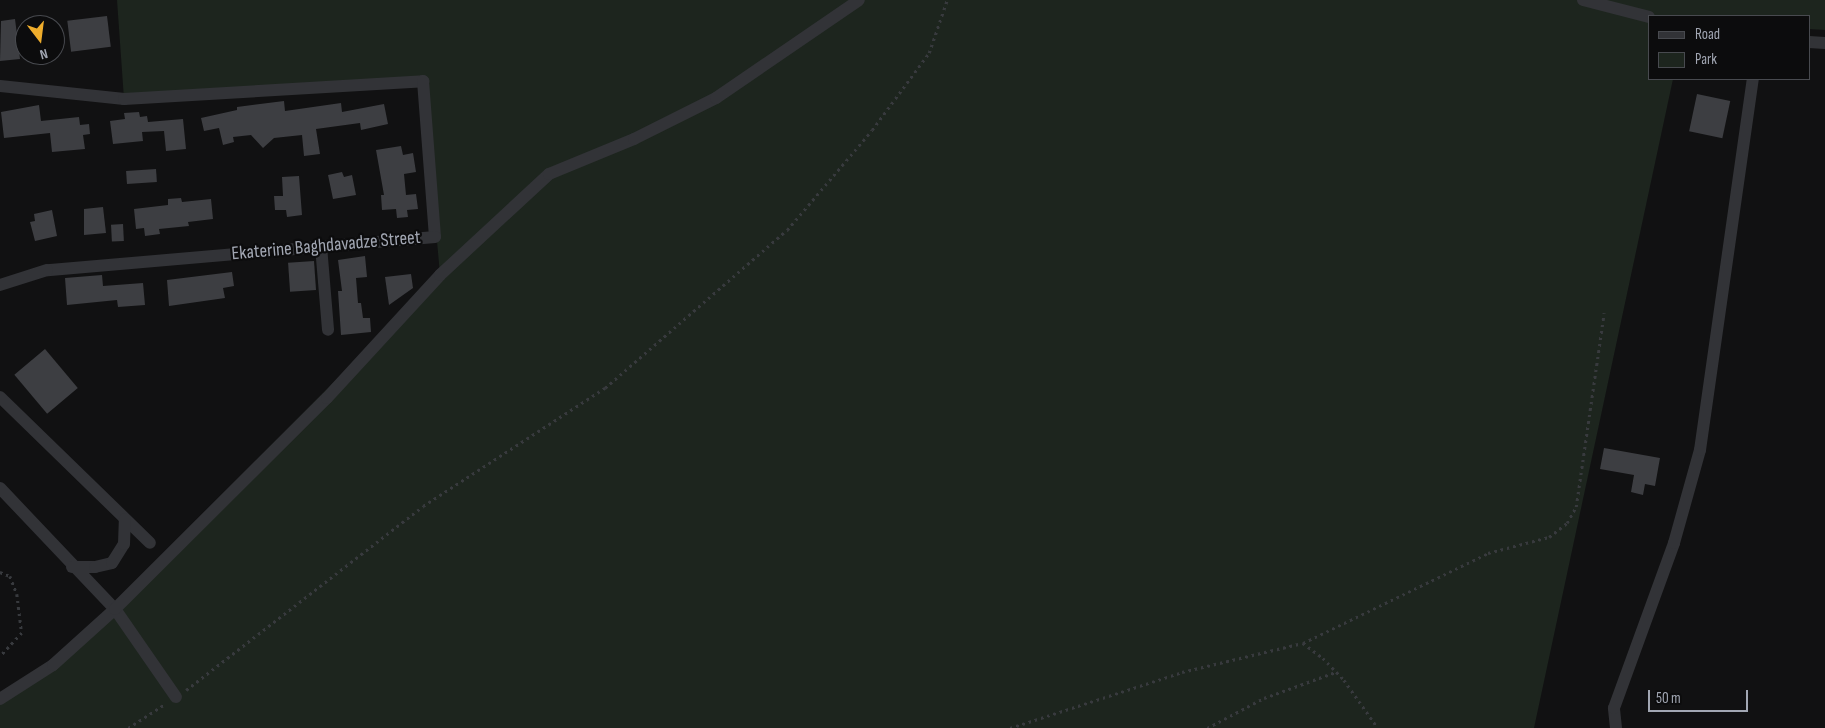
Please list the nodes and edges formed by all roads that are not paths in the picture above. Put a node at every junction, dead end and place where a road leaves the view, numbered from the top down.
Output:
1 (859, 0) edge
2 (1583, 0) edge
3 (1648, 17) edge
4 (1810, 42) edge
5 (1825, 43) edge
6 (1753, 80) edge
7 (0, 86) edge
8 (321, 246) junction
9 (0, 285) edge
10 (328, 330) dead end
11 (0, 398) edge
12 (0, 488) edge
13 (125, 519) junction
14 (150, 543) dead end
15 (72, 566) junction
16 (115, 609) junction
17 (176, 697) road end
18 (0, 699) edge
19 (1616, 728) edge

1 - 16 street
2 - 3 street
4 - 5 street
6 - 19 street
7 - 8 street, Ekaterine Baghdavadze Street
8 - 9 street, Ekaterine Baghdavadze Street
8 - 10 street
11 - 13 street
12 - 15 street
13 - 14 street
13 - 15 street
15 - 16 street
16 - 17 street
16 - 18 street

